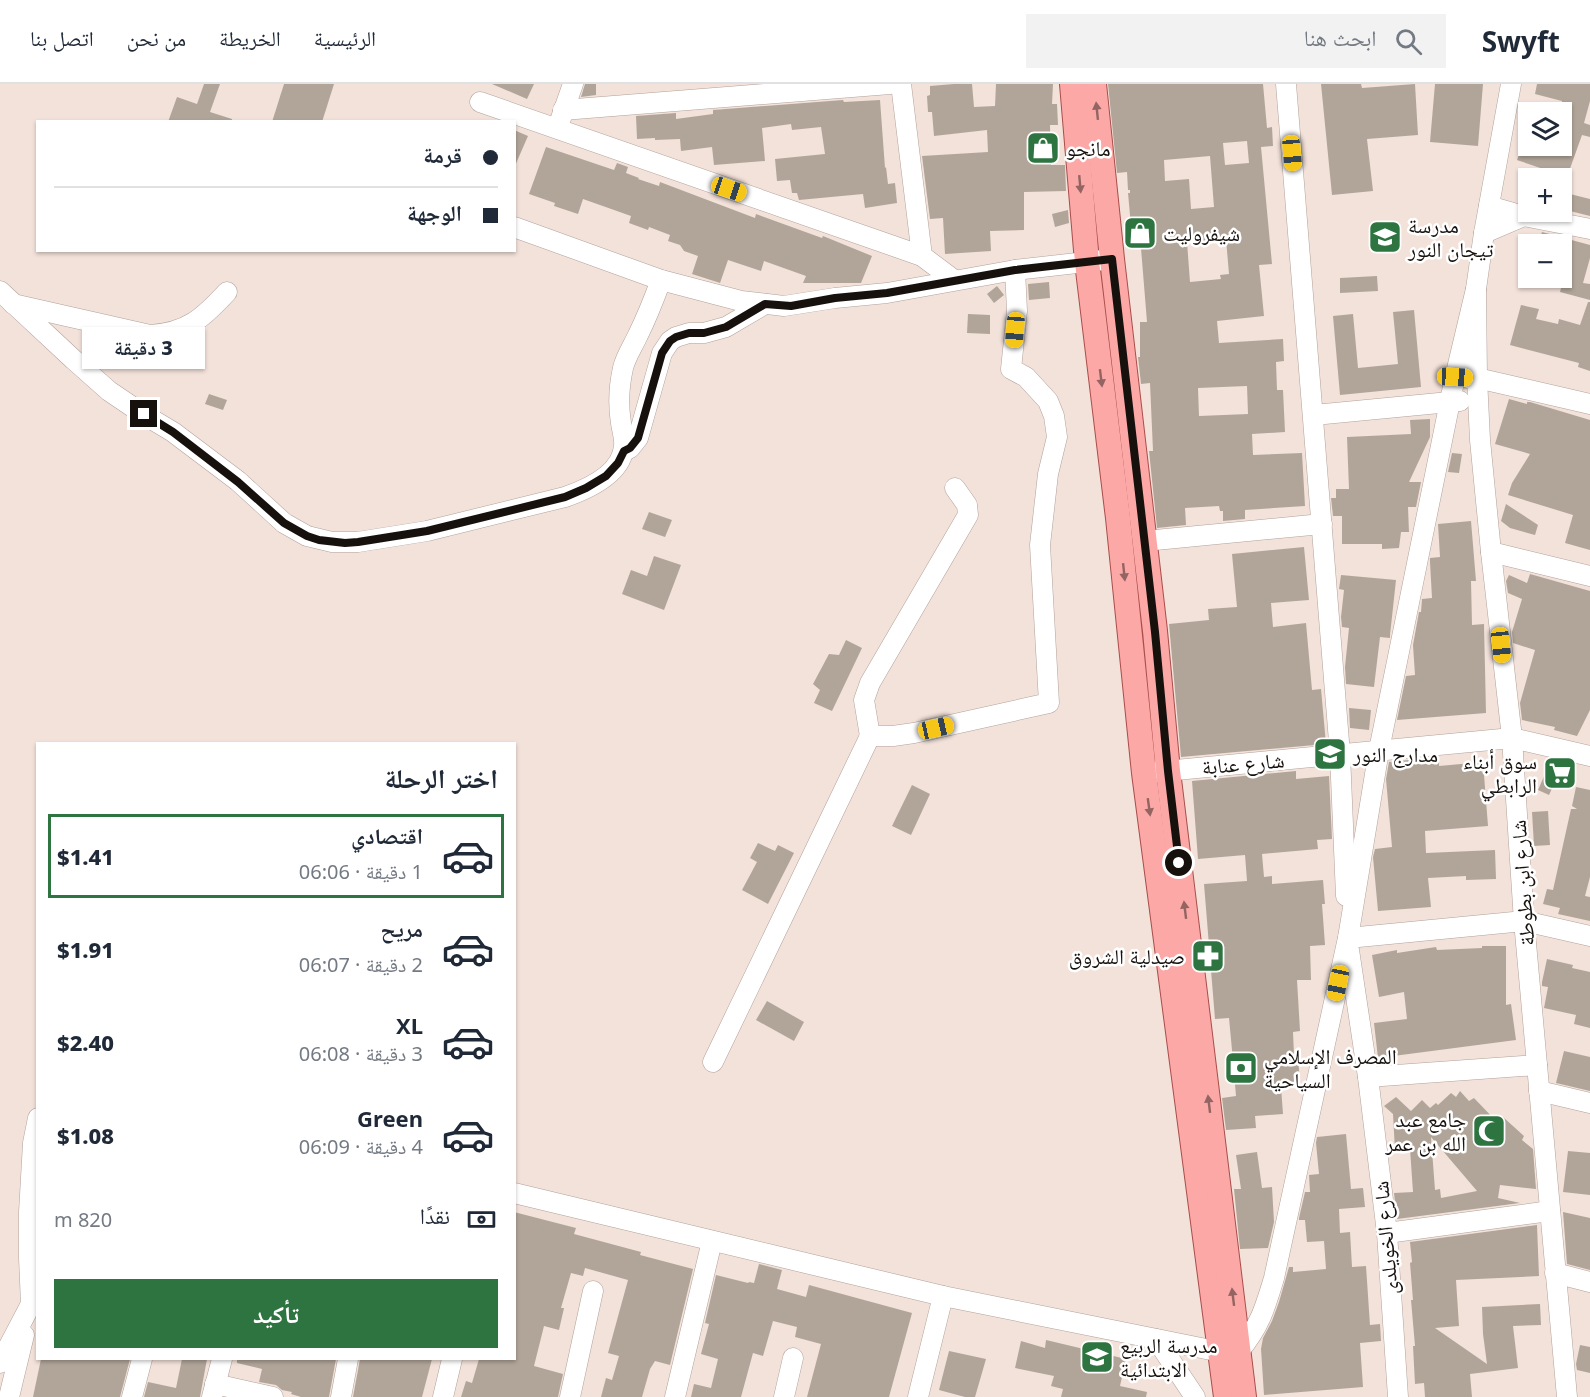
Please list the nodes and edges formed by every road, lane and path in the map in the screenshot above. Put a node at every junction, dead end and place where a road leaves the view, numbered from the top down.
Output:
1 (573, 84) edge
2 (890, 84) edge
3 (901, 84) edge
4 (1072, 84) edge
5 (1094, 84) edge
6 (1286, 84) edge
7 (1511, 84) edge
8 (480, 102) dead end
9 (563, 110) junction
10 (557, 129) junction
11 (1489, 206) junction
12 (1518, 214) edge
13 (1518, 219) edge
14 (1554, 222) edge
15 (516, 228) edge
16 (1590, 229) edge
17 (1484, 233) junction
18 (922, 256) junction
19 (1112, 259) junction
20 (1087, 262) junction
21 (1015, 270) junction
22 (661, 280) junction
23 (954, 280) junction
24 (1476, 289) junction
25 (227, 292) dead end
26 (6, 298) edge
27 (765, 304) junction
28 (1455, 377) junction
29 (1477, 378) junction
30 (1478, 401) junction
31 (1450, 402) junction
32 (1590, 404) edge
33 (1314, 415) junction
34 (624, 451) junction
35 (954, 488) dead end
36 (1322, 524) junction
37 (1145, 541) junction
38 (1491, 552) junction
39 (1590, 576) edge
40 (870, 736) junction
41 (1512, 738) junction
42 (1379, 750) junction
43 (1340, 754) junction
44 (1590, 756) edge
45 (1156, 772) junction
46 (1524, 921) junction
47 (1590, 936) edge
48 (1348, 938) junction
49 (713, 1062) dead end
50 (1537, 1065) junction
51 (1368, 1077) junction
52 (1539, 1091) junction
53 (1590, 1103) edge
54 (36, 1128) edge
55 (516, 1193) edge
56 (1550, 1211) junction
57 (1387, 1233) junction
58 (712, 1241) junction
59 (1555, 1273) junction
60 (1590, 1282) edge
61 (36, 1286) edge
62 (593, 1291) dead end
63 (943, 1296) junction
64 (31, 1304) junction
65 (1156, 1339) junction
66 (1230, 1352) junction
67 (793, 1358) dead end
68 (142, 1360) edge
69 (222, 1360) edge
70 (348, 1360) edge
71 (452, 1360) edge
72 (0, 1363) edge
73 (214, 1390) edge
74 (9, 1397) edge
75 (132, 1397) edge
76 (273, 1397) edge
77 (340, 1397) edge
78 (443, 1397) edge
79 (570, 1397) edge
80 (675, 1397) edge
81 (784, 1397) edge
82 (918, 1397) edge
83 (1195, 1397) edge
84 (1226, 1397) edge
85 (1244, 1397) edge
86 (1398, 1397) edge
87 (1566, 1397) edge

1 - 9 street
2 - 9 street
3 - 18 street
4 -> 20 main road
19 -> 5 main road
6 - 33 street
7 - 11 street, شارع ابن بطوطة
8 - 10 street
9 - 10 street
10 - 18 street
11 - 12 street
11 - 17 street, شارع ابن بطوطة
13 - 17 street
14 - 16 street
15 - 22 street
17 - 24 street, شارع ابن بطوطة
18 - 23 street
19 - 20 street
19 - 37 main road
20 - 21 street
20 -> 45 main road
21 - 23 street
21 - 40 street
22 - 27 street
22 - 34 street
23 - 27 street
24 - 28 street
24 - 29 street, شارع ابن بطوطة
25 - 26 street
26 - 34 street
27 - 34 street
28 - 29 street
28 - 31 street
29 - 30 street, شارع ابن بطوطة
29 - 32 street
30 - 31 street
30 - 38 street, شارع ابن بطوطة
31 - 33 street
31 - 42 street
33 - 36 street
35 - 40 street
36 - 37 street
36 - 43 street
37 - 45 main road
38 - 39 street
38 - 41 street, شارع ابن بطوطة
40 - 49 street
41 - 42 street, شارع عنابة
41 - 44 street, شارع عنابة
41 - 46 street, شارع ابن بطوطة
42 - 43 street, شارع عنابة
42 - 48 street
43 - 45 street, شارع عنابة
43 - 48 street
45 - 66 main road
46 - 47 street
46 - 48 street
46 - 50 street, شارع ابن بطوطة
48 - 51 street, شارع الخويلدى
48 - 66 street
50 - 51 street
50 - 52 street, شارع ابن بطوطة
51 - 57 street, شارع الخويلدى
52 - 53 street
52 - 56 street, شارع ابن بطوطة
54 - 64 street
55 - 58 street
56 - 57 street
56 - 59 street, شارع ابن بطوطة
57 - 86 street, شارع الخويلدى
58 - 63 street
58 - 80 street
59 - 60 street
59 - 87 street, شارع ابن بطوطة
61 - 64 street
62 - 79 street
63 - 65 street
63 - 82 street
64 - 72 street
64 - 74 street
65 - 66 street
65 - 83 street
66 - 84 main road
66 - 85 main road
67 - 81 street
68 - 75 street
69 - 73 street
70 - 77 street
71 - 78 street
73 - 76 street

